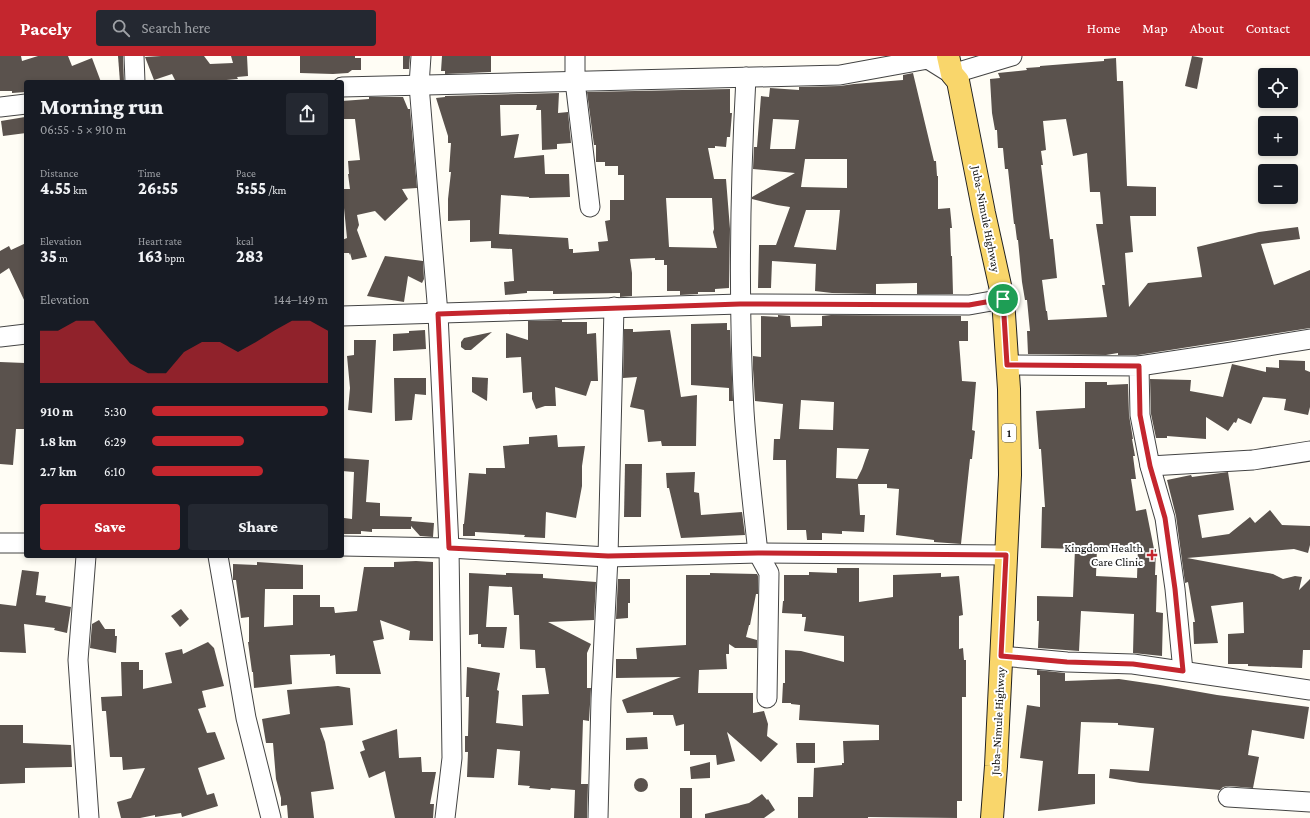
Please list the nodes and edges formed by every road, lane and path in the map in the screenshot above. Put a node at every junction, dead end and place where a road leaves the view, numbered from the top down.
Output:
1 (134, 56) edge
2 (421, 56) edge
3 (575, 56) edge
4 (1012, 56) edge
5 (950, 65) edge
6 (746, 77) junction
7 (135, 80) edge
8 (575, 81) junction
9 (419, 85) junction
10 (344, 87) edge
11 (24, 104) edge
12 (0, 107) edge
13 (590, 206) dead end
14 (1003, 299) junction
15 (740, 304) junction
16 (614, 307) junction
17 (438, 314) junction
18 (344, 316) edge
19 (24, 334) edge
20 (0, 337) edge
21 (1310, 339) edge
22 (1007, 365) junction
23 (1139, 366) junction
24 (1310, 451) edge
25 (1150, 466) junction
26 (0, 543) edge
27 (24, 543) edge
28 (344, 546) edge
29 (449, 548) junction
30 (758, 553) junction
31 (1006, 555) junction
32 (608, 556) junction
33 (86, 558) edge
34 (218, 558) edge
35 (1001, 656) junction
36 (1183, 671) junction
37 (1310, 690) edge
38 (767, 698) dead end
39 (1228, 797) dead end
40 (1310, 802) edge
41 (89, 818) edge
42 (271, 818) edge
43 (445, 818) edge
44 (598, 818) edge
45 (992, 818) edge

1 - 7 street
2 - 9 street
3 - 8 street
4 - 5 street
5 - 6 street
5 - 14 main road, Juba–Nimule Highway / 1
6 - 8 street
6 - 15 street
8 - 9 street
8 - 13 street
9 - 10 street
9 - 17 street
11 - 12 street
14 - 15 street
14 - 22 main road, Juba–Nimule Highway / 1
15 - 16 street
15 - 30 street
16 - 17 street
16 - 32 street
17 - 18 street
17 - 29 street
19 - 20 street
21 - 23 street
22 - 23 street
22 - 31 main road, Juba–Nimule Highway / 1
23 - 25 street
24 - 25 street
25 - 36 street
26 - 27 street
28 - 29 street
29 - 32 street
29 - 43 street
30 - 31 street
30 - 32 street
30 - 38 street
31 - 35 main road, Juba–Nimule Highway / 1
32 - 44 street
33 - 41 street
34 - 42 street
35 - 36 street
35 - 45 main road, Juba–Nimule Highway / 1
36 - 37 street
39 - 40 street

